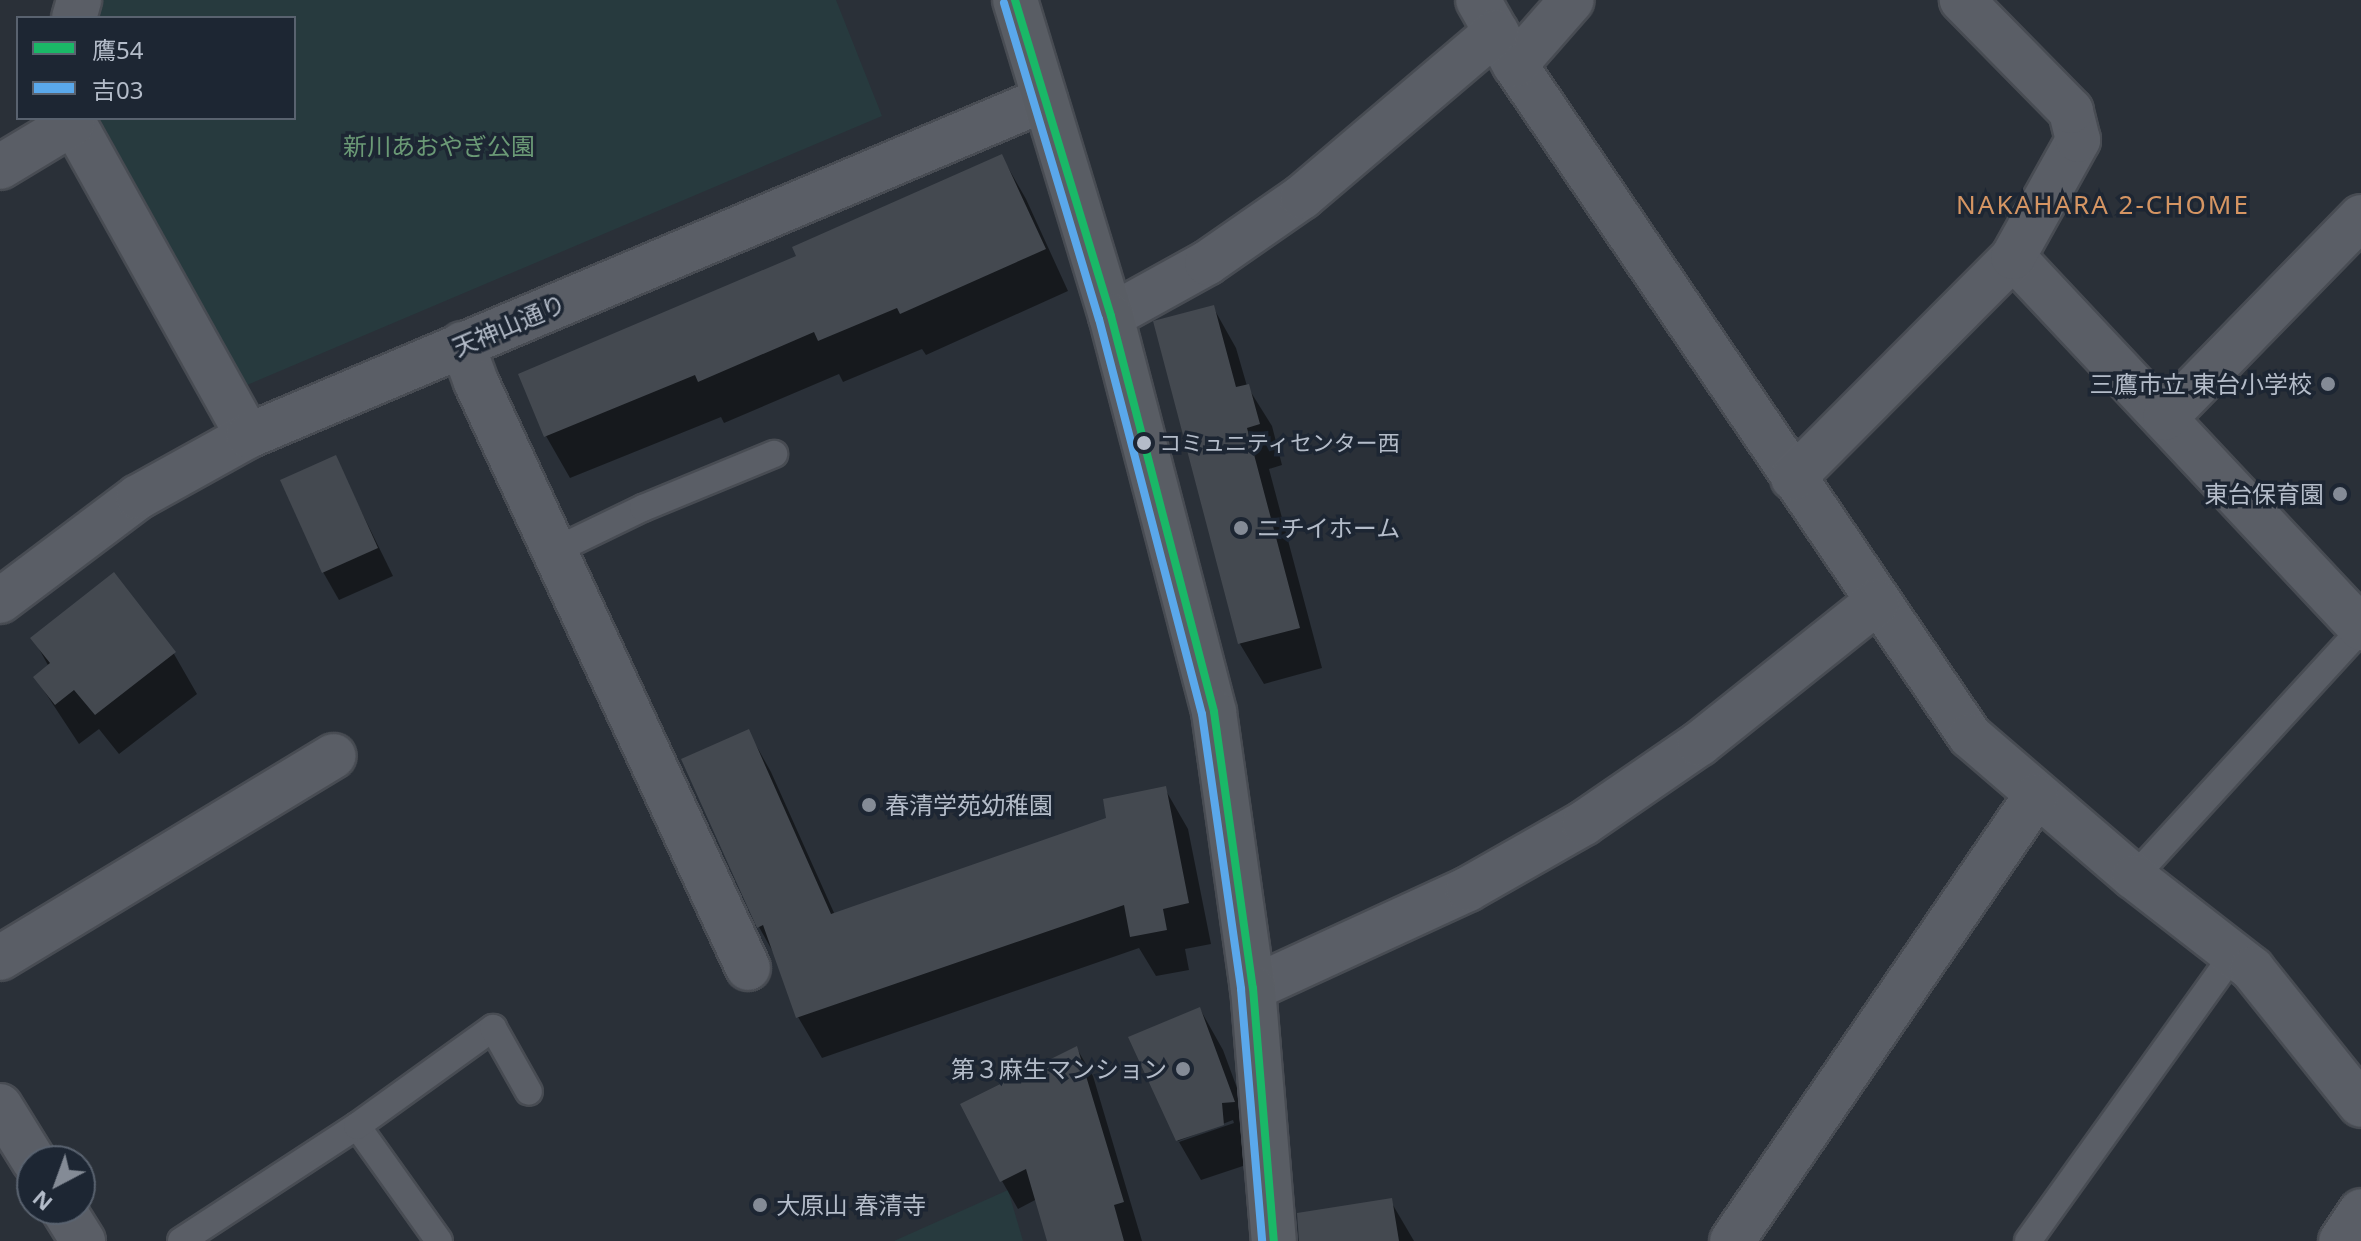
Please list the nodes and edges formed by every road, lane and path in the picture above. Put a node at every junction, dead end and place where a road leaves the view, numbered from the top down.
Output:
1 (1015, 0) edge
2 (1572, 0) edge
3 (1962, 0) edge
4 (1496, 32) edge
5 (1045, 99) junction
6 (72, 121) edge
7 (0, 167) edge
8 (2361, 217) edge
9 (2013, 257) junction
10 (1111, 316) junction
11 (462, 344) junction
12 (2165, 418) junction
13 (248, 436) junction
14 (774, 454) dead end
15 (1793, 478) junction
16 (554, 551) junction
17 (0, 601) edge
18 (1877, 602) junction
19 (2361, 628) edge
20 (334, 756) dead end
21 (2036, 796) junction
22 (2134, 877) junction
23 (2233, 955) junction
24 (0, 958) edge
25 (748, 968) dead end
26 (1253, 988) junction
27 (529, 1092) dead end
28 (2361, 1104) edge
29 (0, 1106) edge
30 (357, 1126) junction
31 (24, 1145) edge
32 (2361, 1211) edge
33 (181, 1241) edge
34 (439, 1241) edge
35 (1274, 1241) edge
36 (1732, 1241) edge
37 (2028, 1241) edge
38 (2341, 1241) edge

1 - 5 main road
2 - 4 street
3 - 9 street
4 - 10 street
4 - 15 street
5 - 10 main road
5 - 11 street, 天神山通り
6 - 7 street
6 - 13 street
8 - 12 street
9 - 12 street
9 - 15 street
10 - 26 main road
11 - 13 street, 天神山通り
11 - 16 street
12 - 19 street
13 - 17 street, 天神山通り
14 - 16 lane
15 - 18 street
16 - 25 street
18 - 21 street
18 - 26 street
19 - 22 lane
20 - 24 street
21 - 22 street
21 - 36 street
22 - 23 street
23 - 28 street
23 - 37 lane
26 - 35 main road
27 - 30 lane
29 - 31 street
30 - 33 lane
30 - 34 lane
32 - 38 street

